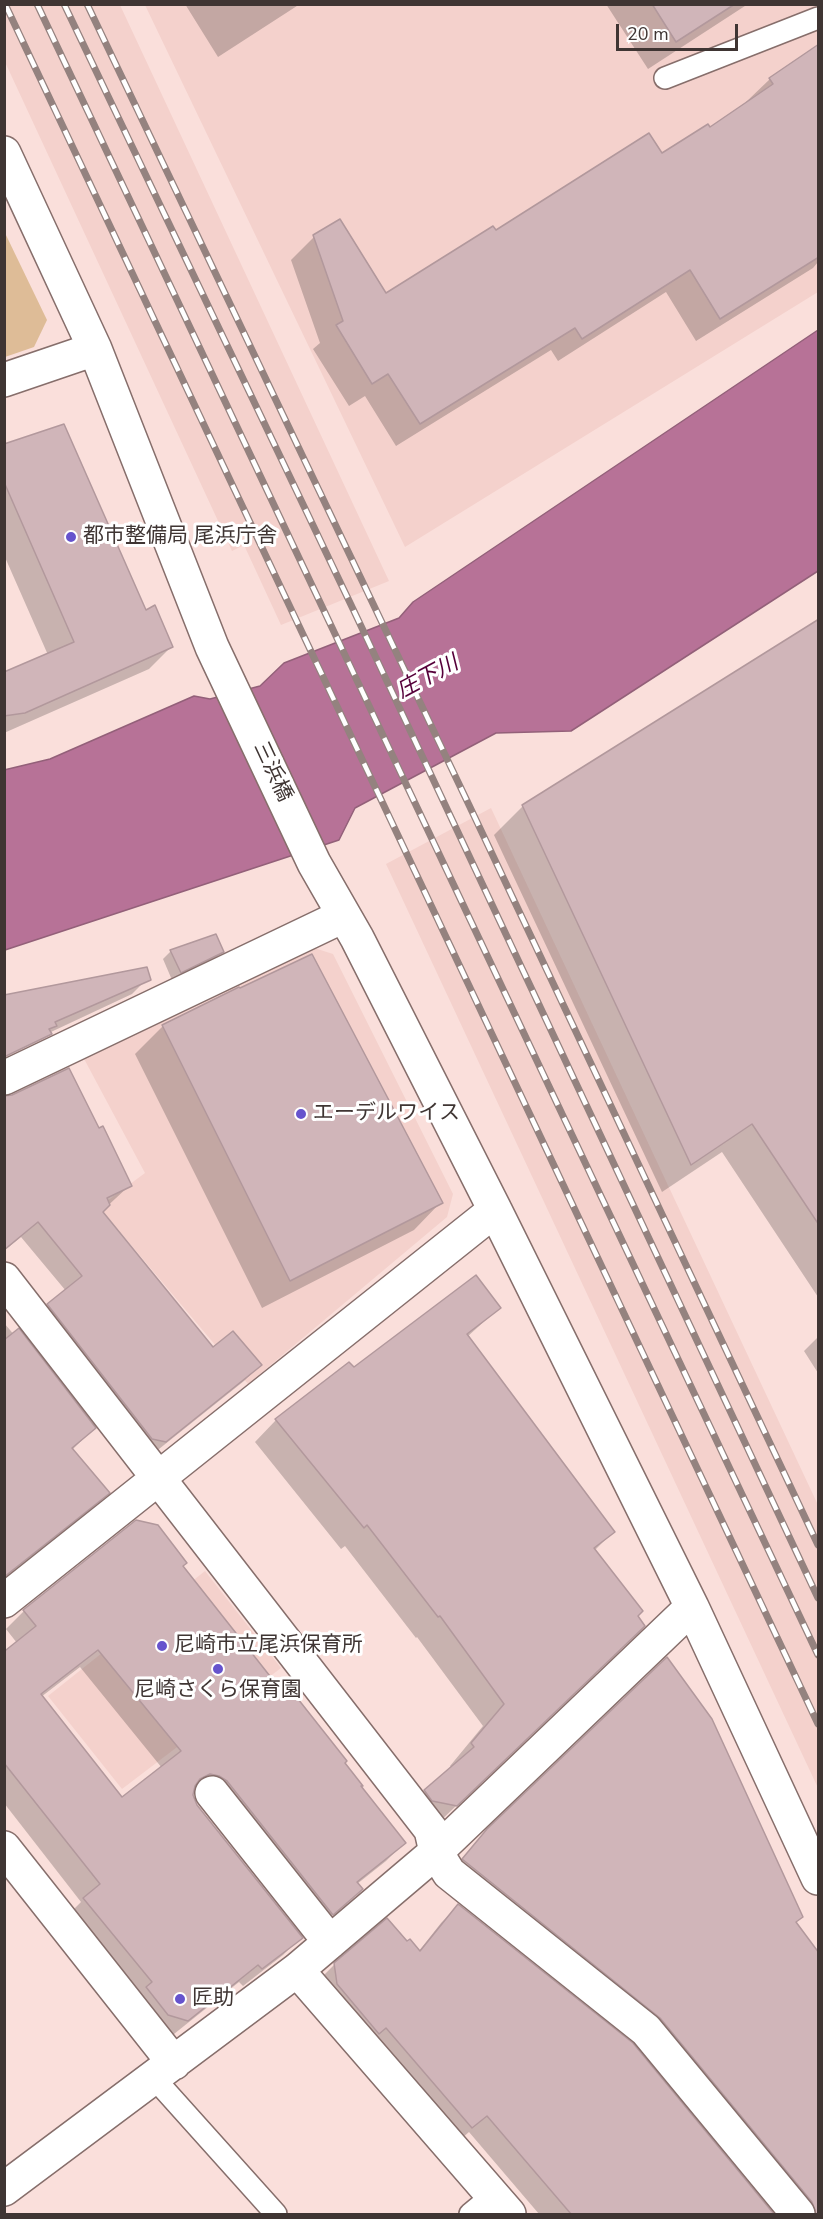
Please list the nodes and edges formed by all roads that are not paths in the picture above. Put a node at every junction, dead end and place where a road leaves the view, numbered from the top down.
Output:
1 (819, 18) edge
2 (665, 78) dead end
3 (4, 153) edge
4 (95, 350) junction
5 (4, 380) edge
6 (344, 916) junction
7 (4, 1078) edge
8 (495, 1210) junction
9 (4, 1279) edge
10 (159, 1478) junction
11 (4, 1601) edge
12 (692, 1607) junction
13 (212, 1793) dead end
14 (4, 1848) edge
15 (436, 1852) junction
16 (819, 1878) edge
17 (330, 1942) junction
18 (297, 1970) junction
19 (164, 2070) junction
20 (4, 2189) edge
21 (491, 2208) edge
22 (276, 2214) edge
23 (798, 2214) edge

1 - 2 lane
3 - 4 street, 三浜橋
4 - 5 street
4 - 6 street, 三浜橋
6 - 7 street
6 - 8 street, 三浜橋
8 - 10 street
8 - 12 street, 三浜橋
9 - 10 street
10 - 11 street
10 - 15 street
12 - 15 street
12 - 16 street, 三浜橋
13 - 17 street
14 - 19 street
15 - 17 street
15 - 23 street
17 - 18 street
18 - 19 street
18 - 21 street
19 - 20 street
19 - 22 lane

